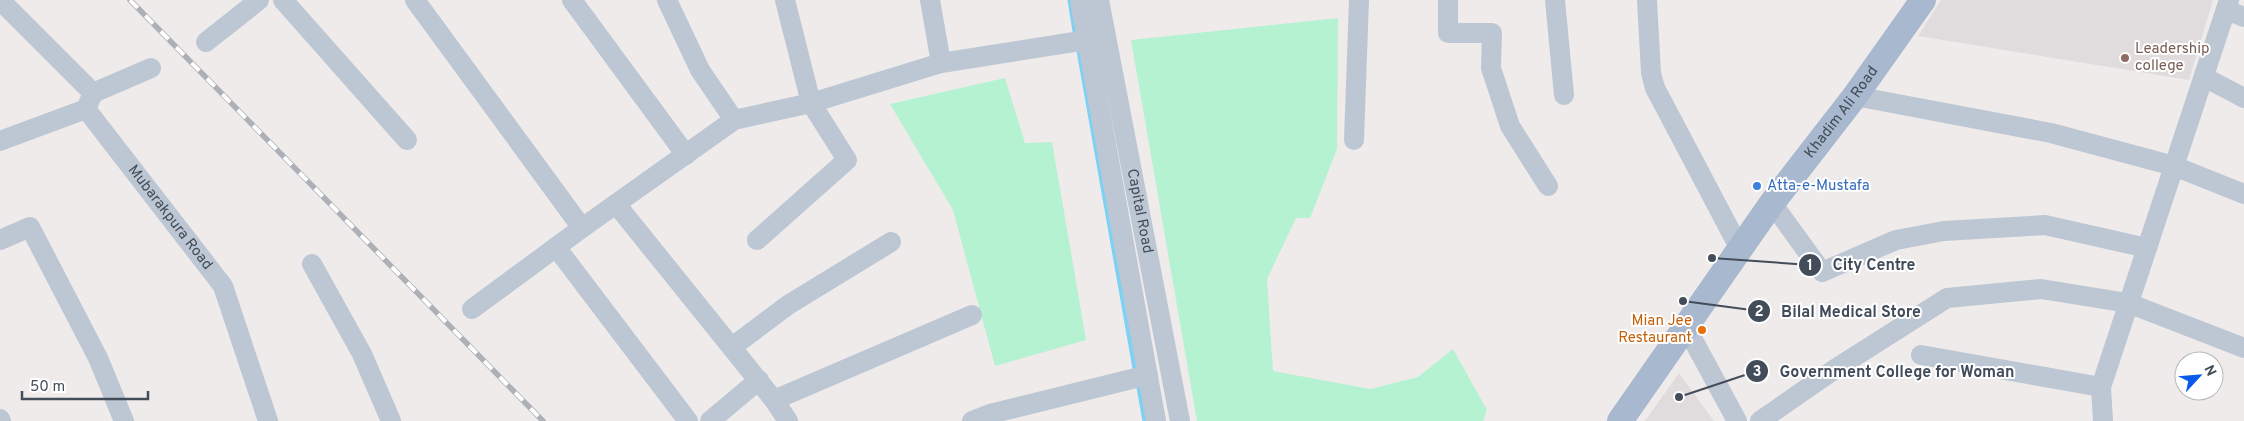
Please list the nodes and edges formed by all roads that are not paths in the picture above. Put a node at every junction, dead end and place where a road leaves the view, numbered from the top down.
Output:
1 (0, 0) edge
2 (259, 0) edge
3 (283, 0) edge
4 (415, 0) edge
5 (572, 0) edge
6 (667, 0) edge
7 (785, 0) edge
8 (930, 0) edge
9 (1080, 0) edge
10 (1099, 0) edge
11 (1358, 0) edge
12 (1448, 0) edge
13 (1555, 0) edge
14 (1646, 0) edge
15 (1923, 0) edge
16 (2233, 9) edge
17 (1096, 38) junction
18 (206, 42) dead end
19 (941, 62) junction
20 (151, 68) dead end
21 (2204, 77) junction
22 (1564, 95) dead end
23 (1855, 96) junction
24 (2244, 98) edge
25 (90, 101) junction
26 (811, 103) junction
27 (734, 120) junction
28 (407, 140) dead end
29 (1354, 140) dead end
30 (0, 141) edge
31 (686, 155) junction
32 (2174, 166) junction
33 (1548, 186) dead end
34 (2244, 194) edge
35 (1772, 203) junction
36 (616, 204) junction
37 (582, 228) junction
38 (0, 240) edge
39 (757, 240) dead end
40 (891, 242) dead end
41 (556, 247) junction
42 (2147, 248) junction
43 (1740, 249) junction
44 (312, 264) dead end
45 (2128, 302) junction
46 (472, 309) dead end
47 (972, 315) dead end
48 (1686, 327) junction
49 (732, 346) junction
50 (2244, 348) edge
51 (1921, 355) dead end
52 (1148, 375) junction
53 (759, 380) junction
54 (2101, 387) junction
55 (774, 400) junction
56 (124, 421) edge
57 (268, 421) edge
58 (391, 421) edge
59 (688, 421) edge
60 (710, 421) edge
61 (788, 421) edge
62 (972, 421) edge
63 (1156, 421) edge
64 (1180, 421) edge
65 (1620, 421) edge
66 (1737, 421) edge
67 (1760, 421) edge
68 (2103, 421) edge

1 - 25 street, Mubarakpura Road
2 - 18 street
3 - 28 street
4 - 37 street
5 - 31 street
6 - 27 street
7 - 26 street
8 - 19 street
9 - 17 street
10 - 17 street, Capital Road
11 - 29 street
12 - 33 street
13 - 22 street
14 - 43 street
15 - 23 main road, Khadim Ali Road
16 - 21 street
17 - 19 street
17 - 52 street
17 - 64 street, Capital Road
19 - 26 street
20 - 25 street
21 - 24 street
21 - 32 street
23 - 32 street
23 - 35 main road, Khadim Ali Road
25 - 30 street
25 - 57 street, Mubarakpura Road
26 - 27 street
26 - 39 street
27 - 31 street
31 - 36 street
32 - 34 street
32 - 42 street
35 - 42 street
35 - 43 main road, Khadim Ali Road
36 - 37 street
36 - 49 street
37 - 41 street
38 - 56 street
40 - 49 street
41 - 46 street
41 - 59 street
42 - 45 street
43 - 48 main road, Khadim Ali Road
44 - 58 street
45 - 50 street
45 - 54 street
45 - 67 street
47 - 55 street
48 - 65 main road, Khadim Ali Road
48 - 66 street
49 - 53 street
51 - 54 street
52 - 62 street
52 - 63 street
53 - 55 street
53 - 60 street
54 - 68 street
55 - 61 street

